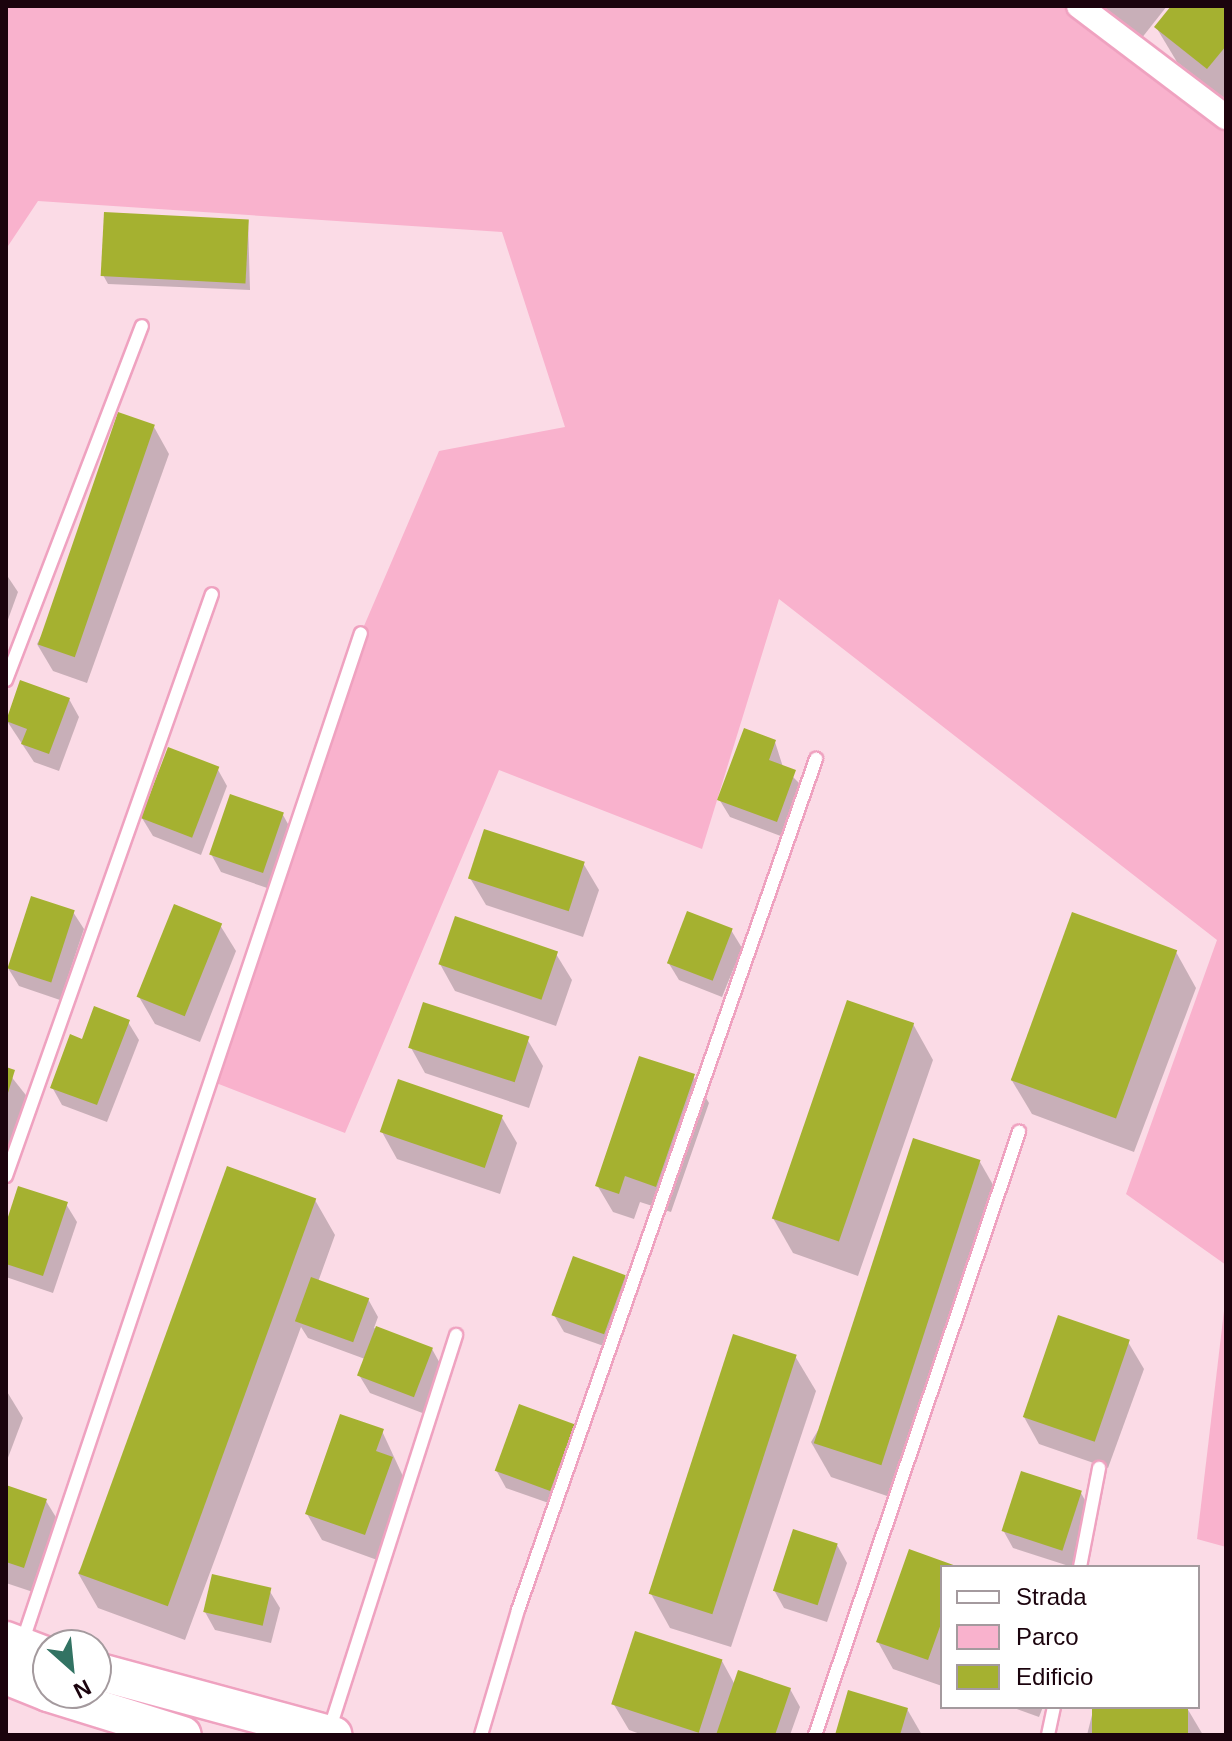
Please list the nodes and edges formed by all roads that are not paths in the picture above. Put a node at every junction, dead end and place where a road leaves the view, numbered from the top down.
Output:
1 (1079, 6) edge
2 (1226, 117) edge
3 (142, 326) dead end
4 (212, 594) dead end
5 (361, 633) dead end
6 (6, 680) edge
7 (816, 759) dead end
8 (1019, 1132) dead end
9 (6, 1176) edge
10 (456, 1335) dead end
11 (1099, 1468) dead end
12 (1080, 1565) edge
13 (20, 1655) edge
14 (32, 1671) edge
15 (112, 1675) edge
16 (99, 1709) edge
17 (1054, 1709) edge
18 (331, 1734) edge
19 (183, 1735) edge
20 (481, 1735) edge
21 (815, 1735) edge
22 (1048, 1735) edge

1 - 2 street
3 - 6 lane
4 - 9 lane
5 - 13 lane
7 - 20 lane
8 - 21 lane
10 - 18 lane
11 - 12 lane
13 - 14 main road
15 - 18 main road
16 - 19 main road
17 - 22 lane

